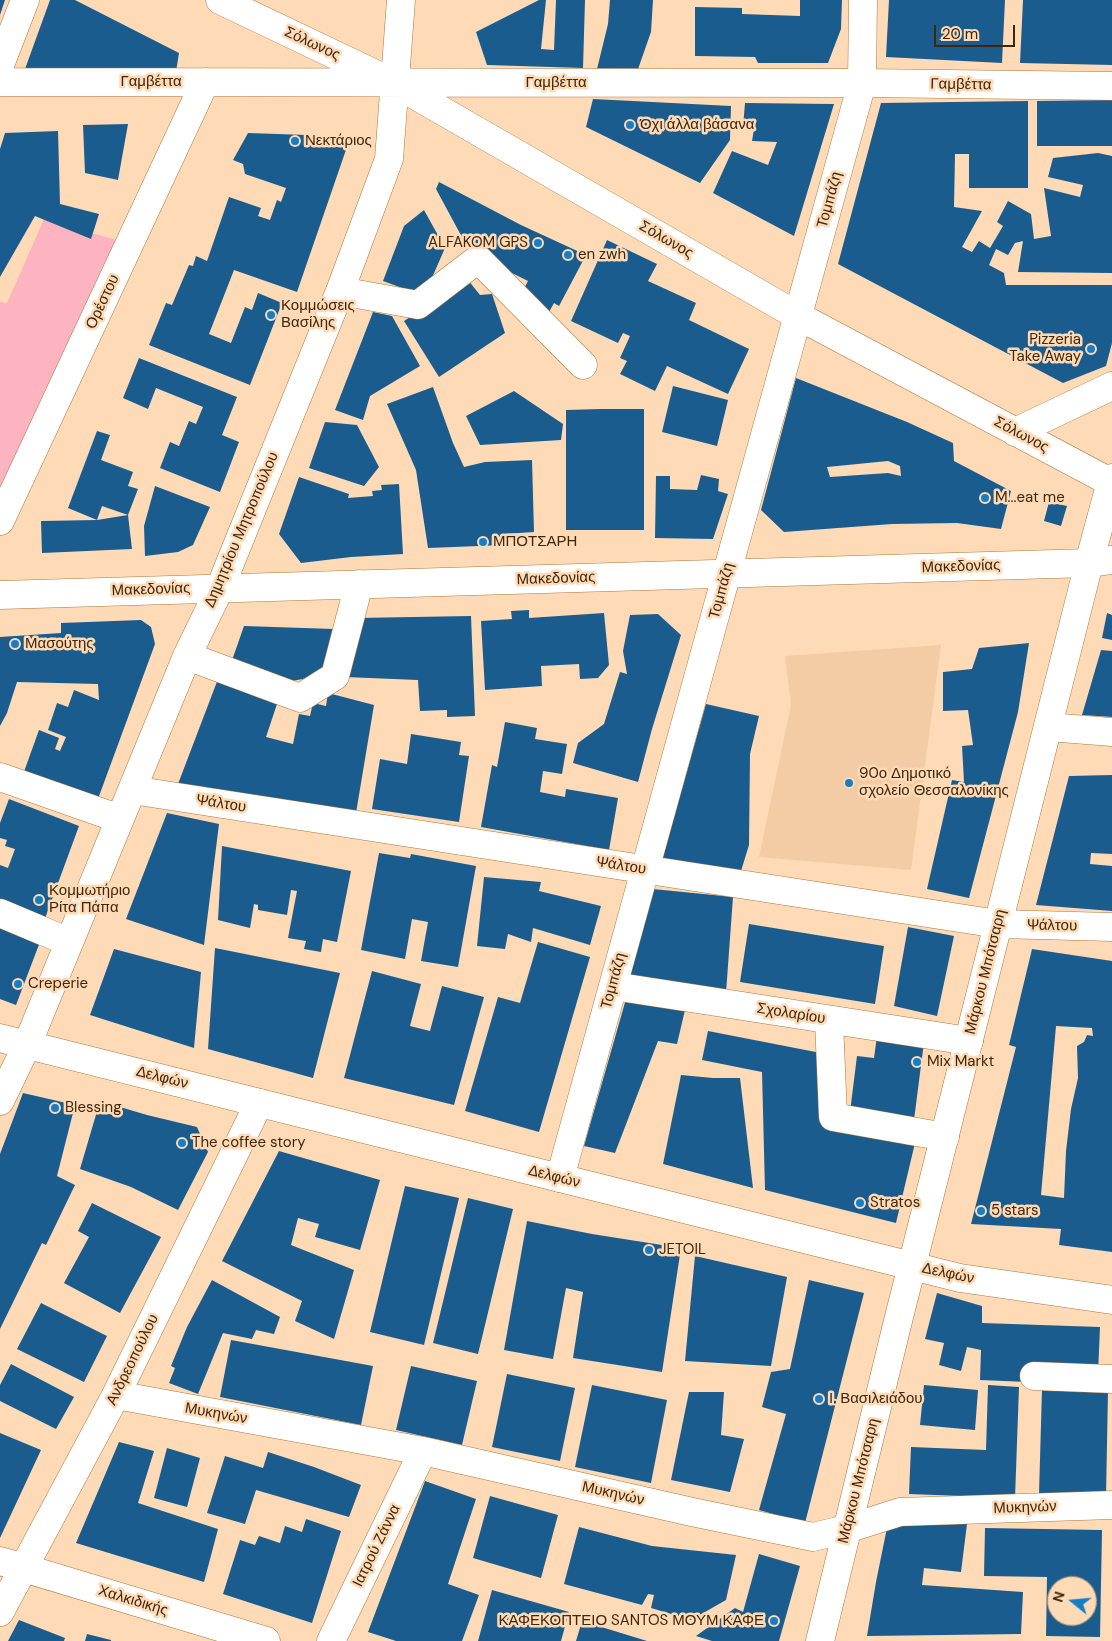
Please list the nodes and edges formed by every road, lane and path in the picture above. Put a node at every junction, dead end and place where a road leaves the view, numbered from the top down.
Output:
1 (24, 0) edge
2 (220, 0) edge
3 (401, 0) edge
4 (863, 0) edge
5 (0, 65) edge
6 (0, 82) edge
7 (205, 82) junction
8 (394, 83) junction
9 (862, 83) junction
10 (1112, 86) edge
11 (340, 291) junction
12 (798, 316) junction
13 (583, 365) dead end
14 (1112, 386) edge
15 (1015, 432) junction
16 (1112, 481) edge
17 (0, 521) edge
18 (1100, 562) edge
19 (727, 574) junction
20 (359, 584) junction
21 (220, 588) junction
22 (0, 595) edge
23 (187, 656) junction
24 (1048, 727) junction
25 (1112, 732) edge
26 (0, 776) edge
27 (132, 790) junction
28 (120, 819) junction
29 (645, 870) junction
30 (0, 912) edge
31 (998, 924) junction
32 (1112, 927) edge
33 (69, 942) junction
34 (613, 986) junction
35 (829, 1020) junction
36 (0, 1038) edge
37 (969, 1041) junction
38 (27, 1044) junction
39 (0, 1101) edge
40 (259, 1103) junction
41 (945, 1137) junction
42 (560, 1178) junction
43 (912, 1266) junction
44 (1112, 1300) edge
45 (1034, 1376) dead end
46 (1112, 1379) edge
47 (116, 1395) junction
48 (423, 1451) junction
49 (1112, 1505) edge
50 (847, 1529) junction
51 (12, 1564) edge
52 (0, 1612) edge
53 (266, 1641) edge
54 (331, 1641) edge
55 (820, 1641) edge

1 - 5 street
2 - 8 street, Σόλωνος
3 - 8 street, Δημητρίου Μητροπούλου
4 - 9 street, Τομπάζη
6 - 7 street, Γαμβέττα
7 - 8 street, Γαμβέττα
7 - 17 street, Ορέστου
8 - 9 street, Γαμβέττα
8 - 11 street, Δημητρίου Μητροπούλου
8 - 12 street, Σόλωνος
9 - 10 street, Γαμβέττα
9 - 12 street, Τομπάζη
11 - 13 street
11 - 21 street, Δημητρίου Μητροπούλου
12 - 15 street, Σόλωνος
12 - 19 street, Τομπάζη
14 - 15 street
15 - 16 street, Σόλωνος
16 - 18 street, Μάρκου Μπότσαρη
18 - 19 street, Μακεδονίας
18 - 24 street, Μάρκου Μπότσαρη
19 - 20 street, Μακεδονίας
19 - 29 street, Τομπάζη
20 - 21 street, Μακεδονίας
20 - 23 street
21 - 22 street, Μακεδονίας
21 - 23 street, Δημητρίου Μητροπούλου
23 - 27 street, Δημητρίου Μητροπούλου
24 - 25 street
24 - 31 street, Μάρκου Μπότσαρη
26 - 28 street
27 - 28 street, Δημητρίου Μητροπούλου
27 - 29 street, Ψάλτου
28 - 33 street, Δημητρίου Μητροπούλου
29 - 31 street, Ψάλτου
29 - 34 street, Τομπάζη
30 - 33 street
31 - 32 street, Ψάλτου
31 - 37 street, Μάρκου Μπότσαρη
33 - 38 street, Δημητρίου Μητροπούλου
34 - 35 street, Σχολαρίου
34 - 42 street, Τομπάζη
35 - 37 street, Σχολαρίου
35 - 41 street
36 - 38 street, Δελφών
37 - 41 street, Μάρκου Μπότσαρη
38 - 39 street, Δημητρίου Μητροπούλου
38 - 40 street, Δελφών
40 - 42 street, Δελφών
40 - 47 street, Ανδρεοπούλου
41 - 43 street, Μάρκου Μπότσαρη
42 - 43 street, Δελφών
43 - 44 street, Δελφών
43 - 50 street, Μάρκου Μπότσαρη
45 - 46 street
47 - 48 street, Μυκηνών
47 - 51 street, Ανδρεοπούλου
48 - 50 street, Μυκηνών
48 - 54 street, Ιατρού Ζάννα
49 - 50 street, Μυκηνών
50 - 55 street, Μάρκου Μπότσαρη
51 - 52 street, Ανδρεοπούλου
51 - 53 street, Χαλκιδικής

